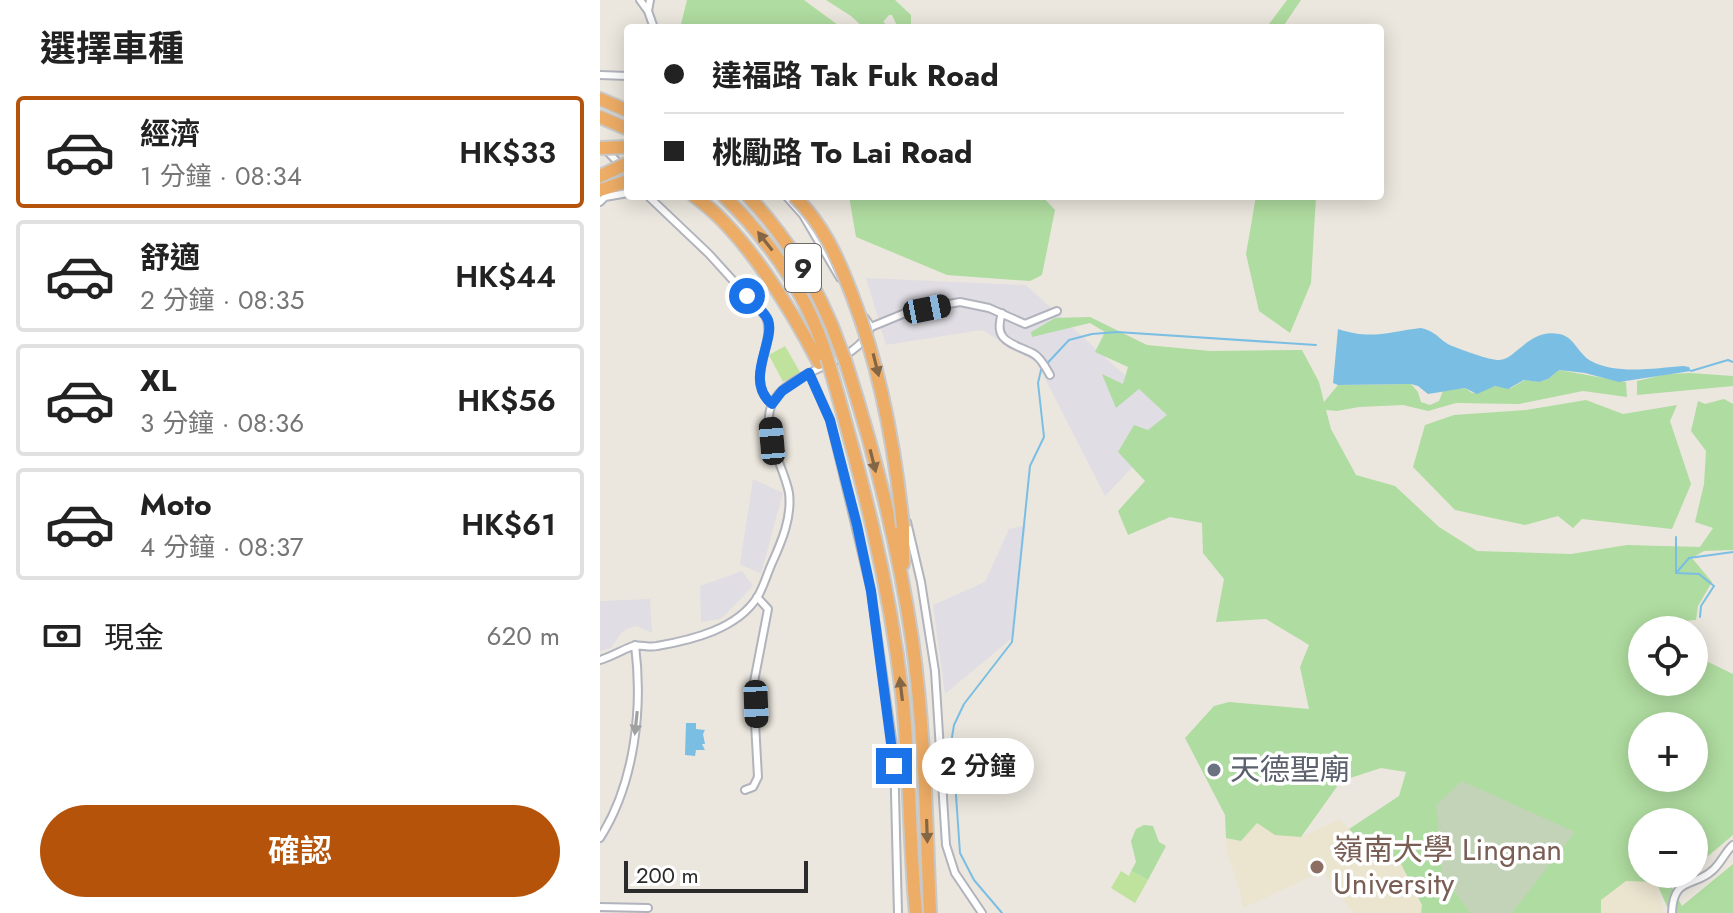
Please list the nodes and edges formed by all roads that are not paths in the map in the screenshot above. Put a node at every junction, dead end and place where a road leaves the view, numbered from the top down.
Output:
1 (640, 0) edge
2 (650, 0) edge
3 (648, 11) junction
4 (653, 24) edge
5 (600, 75) edge
6 (624, 76) edge
7 (600, 99) edge
8 (624, 109) edge
9 (600, 117) edge
10 (624, 127) edge
11 (600, 147) edge
12 (624, 147) edge
13 (624, 165) edge
14 (624, 168) edge
15 (600, 176) edge
16 (624, 182) edge
17 (600, 190) edge
18 (624, 194) edge
19 (651, 200) edge
20 (698, 200) edge
21 (728, 200) edge
22 (751, 200) edge
23 (790, 200) edge
24 (798, 200) edge
25 (600, 202) edge
26 (1057, 311) dead end
27 (1002, 313) junction
28 (871, 327) junction
29 (826, 366) junction
30 (809, 373) junction
31 (1050, 375) dead end
32 (772, 404) junction
33 (900, 494) dead end
34 (904, 591) junction
35 (757, 597) junction
36 (635, 645) junction
37 (600, 660) edge
38 (745, 790) dead end
39 (600, 838) edge
40 (1733, 845) edge
41 (600, 907) edge
42 (648, 908) dead end
43 (915, 909) edge
44 (898, 913) edge
45 (930, 913) edge
46 (982, 913) edge
47 (1672, 913) edge

1 - 3 street
2 - 3 street
3 - 4 street
5 - 6 street
7 - 8 highway
9 - 10 highway
11 - 12 highway, bridge
11 - 14 street
13 - 15 highway, bridge
16 - 17 highway
18 - 25 street
19 - 32 street
20 - 29 highway
29 -> 21 highway, 9
22 -> 34 highway, 9
23 - 28 street
24 -> 34 highway, bridge
26 - 27 street
27 - 28 street
27 - 31 street
28 - 30 street
43 -> 29 highway
30 - 32 street
30 - 44 street
32 - 35 street
33 - 46 street
34 -> 45 highway, 9
35 - 36 street
35 - 38 street
36 - 37 street
36 -> 39 street
40 - 47 street
41 - 42 street

